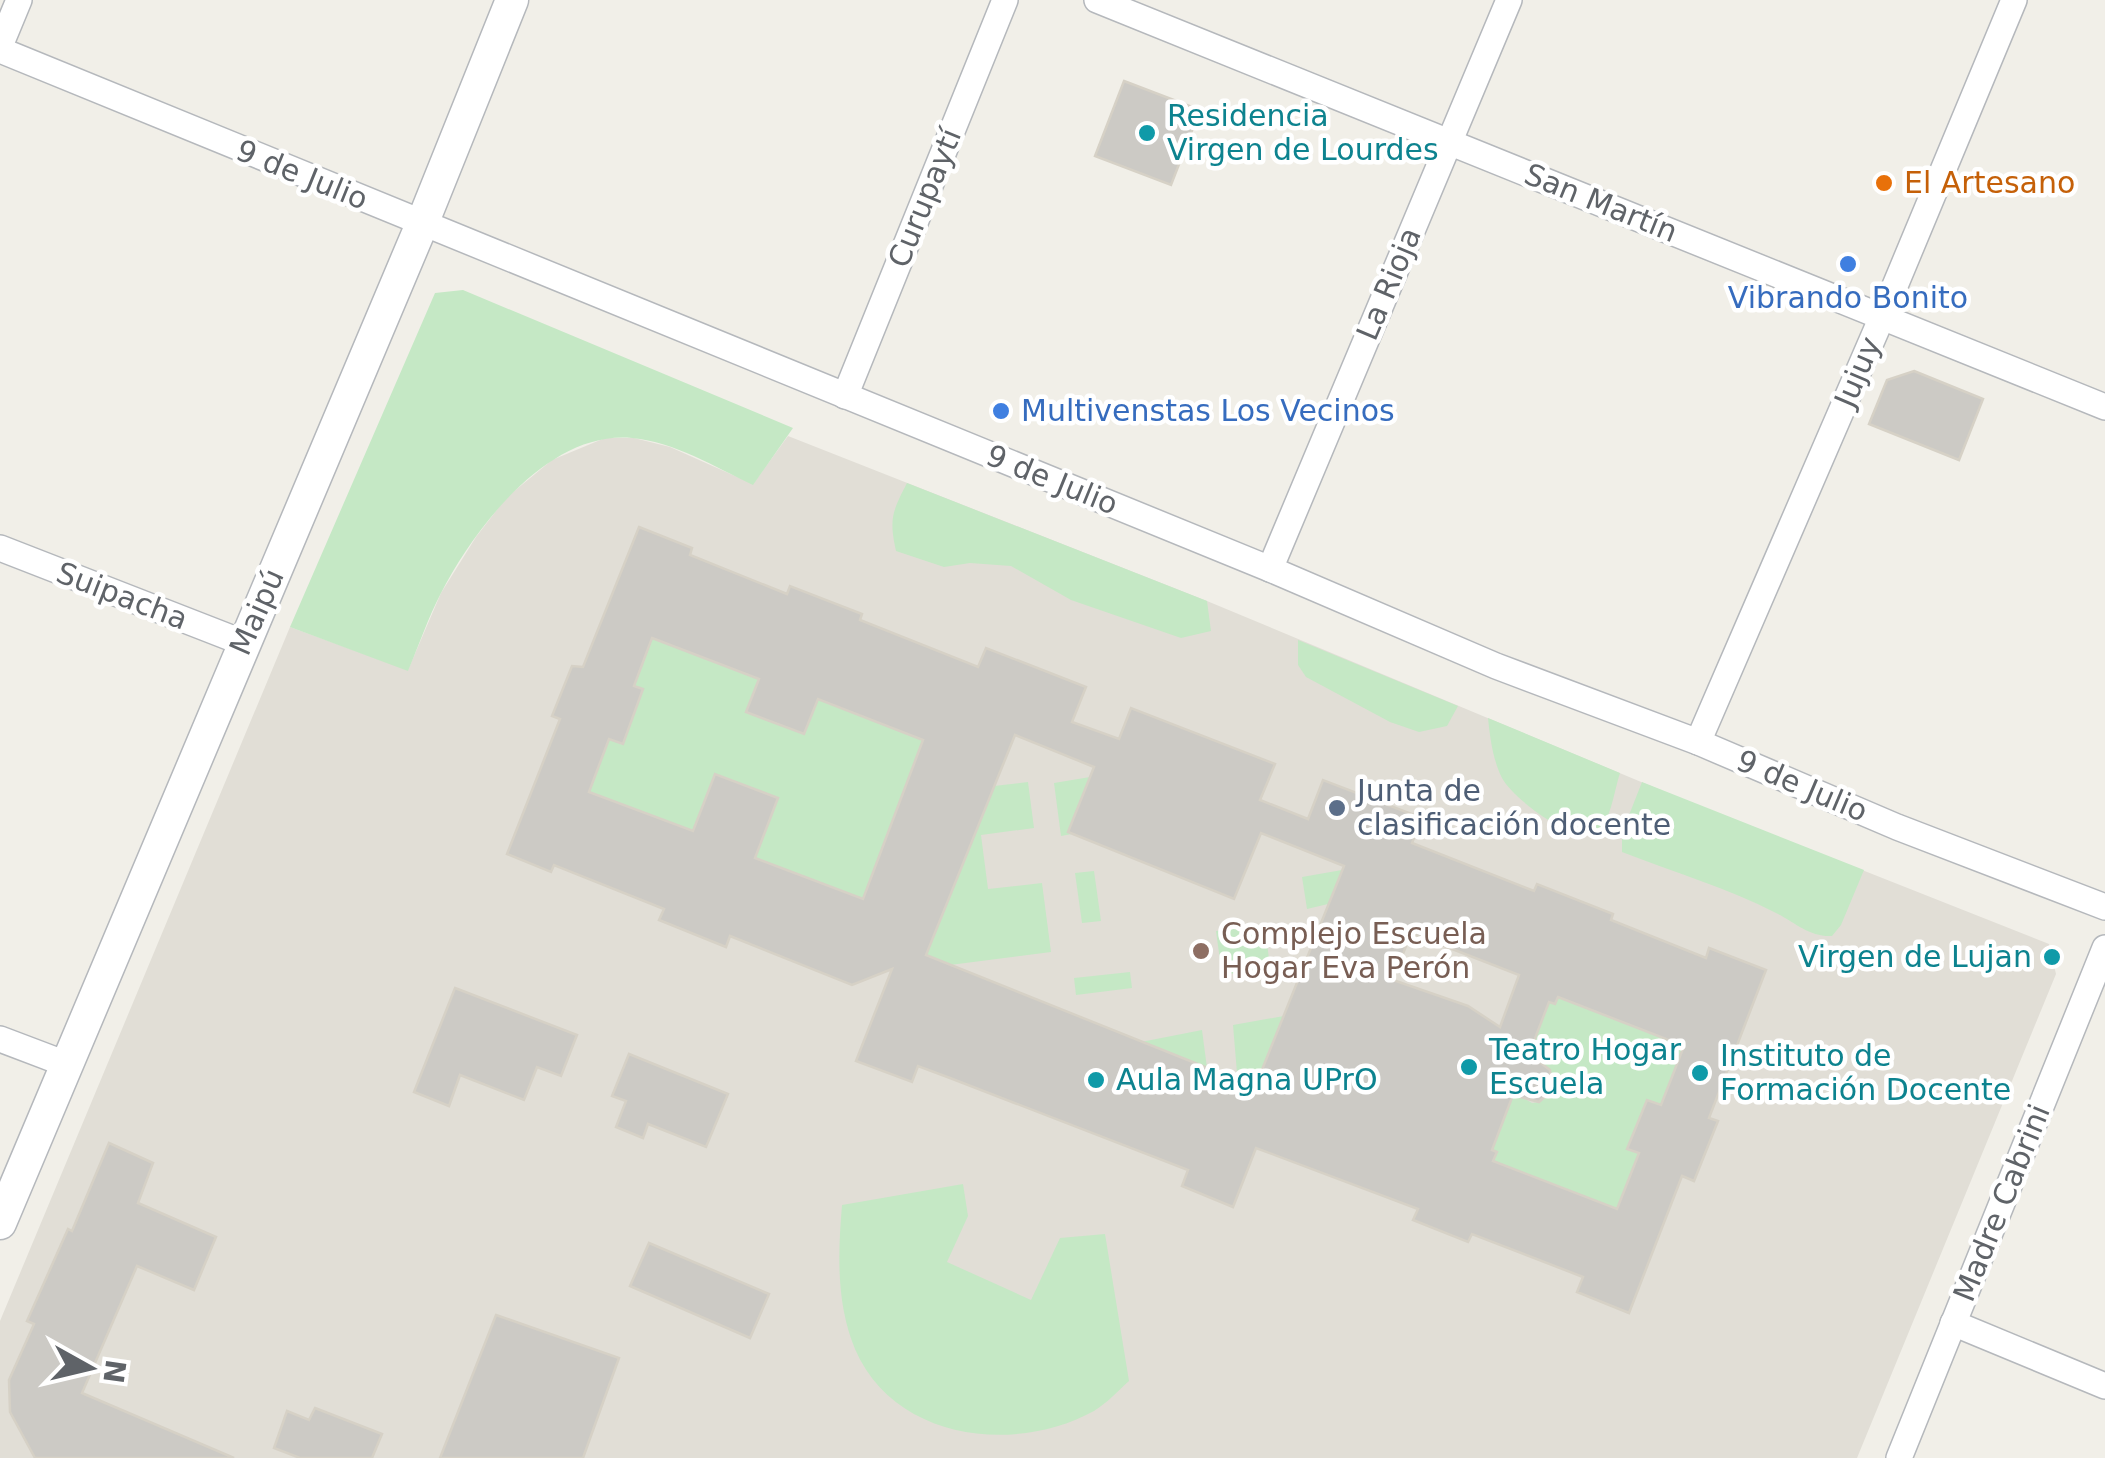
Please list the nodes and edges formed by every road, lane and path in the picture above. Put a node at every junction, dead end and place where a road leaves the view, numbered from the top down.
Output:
1 (20, 0) edge
2 (512, 0) edge
3 (1005, 0) edge
4 (1097, 0) edge
5 (1509, 0) edge
6 (2014, 0) edge
7 (0, 48) edge
8 (1449, 142) junction
9 (422, 224) junction
10 (1882, 316) junction
11 (845, 396) junction
12 (2105, 406) edge
13 (0, 548) edge
14 (1270, 568) junction
15 (244, 644) junction
16 (1698, 742) junction
17 (2105, 907) edge
18 (2105, 948) edge
19 (0, 1039) edge
20 (66, 1064) junction
21 (0, 1223) edge
22 (1954, 1323) junction
23 (2105, 1386) edge
24 (1898, 1458) edge

1 - 7 street
2 - 9 street, Maipú
3 - 11 street, Curupaytí
4 - 8 street, San Martín
5 - 8 street, La Rioja
6 - 10 street, Jujuy
7 - 9 street, 9 de Julio
8 - 10 street, San Martín
8 - 14 street, La Rioja
9 - 11 street, 9 de Julio
9 - 15 street, Maipú
10 - 12 street, San Martín
10 - 16 street, Jujuy
11 - 14 street, 9 de Julio
13 - 15 street, Suipacha
14 - 16 street, 9 de Julio
15 - 20 street, Maipú
16 - 17 street, 9 de Julio
18 - 22 street, Madre Cabrini
19 - 20 street
20 - 21 street, Maipú
22 - 23 street
22 - 24 street, Madre Cabrini

